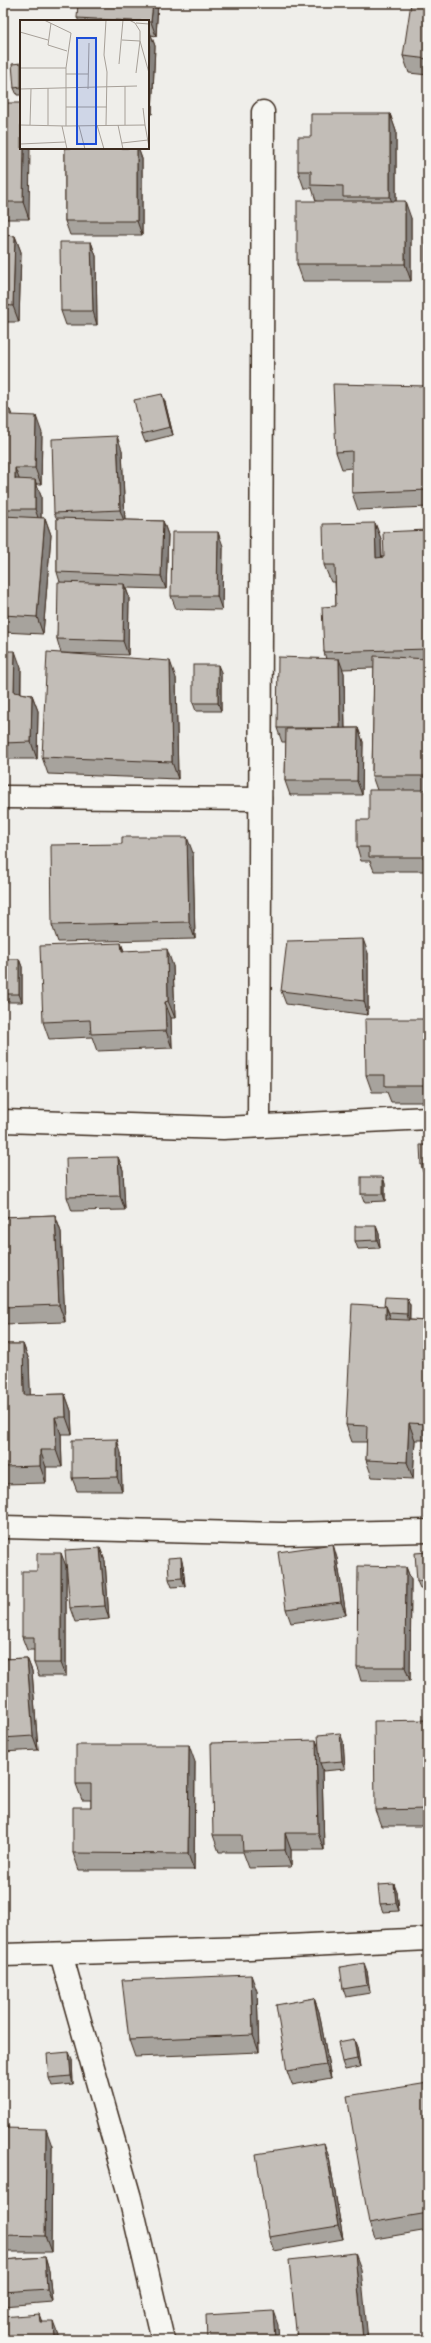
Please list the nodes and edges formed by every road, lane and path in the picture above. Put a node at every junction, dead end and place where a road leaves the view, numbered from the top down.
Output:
1 (263, 112) dead end
2 (3, 797) edge
3 (260, 799) junction
4 (428, 1118) edge
5 (3, 1121) edge
6 (258, 1126) junction
7 (3, 1527) edge
8 (428, 1531) edge
9 (428, 1939) edge
10 (3, 1954) edge
11 (62, 1954) junction
12 (163, 2340) edge

1 - 3 street
2 - 3 street
3 - 6 street
4 - 6 street
5 - 6 street
7 - 8 street
9 - 11 street
10 - 11 street
11 - 12 street

